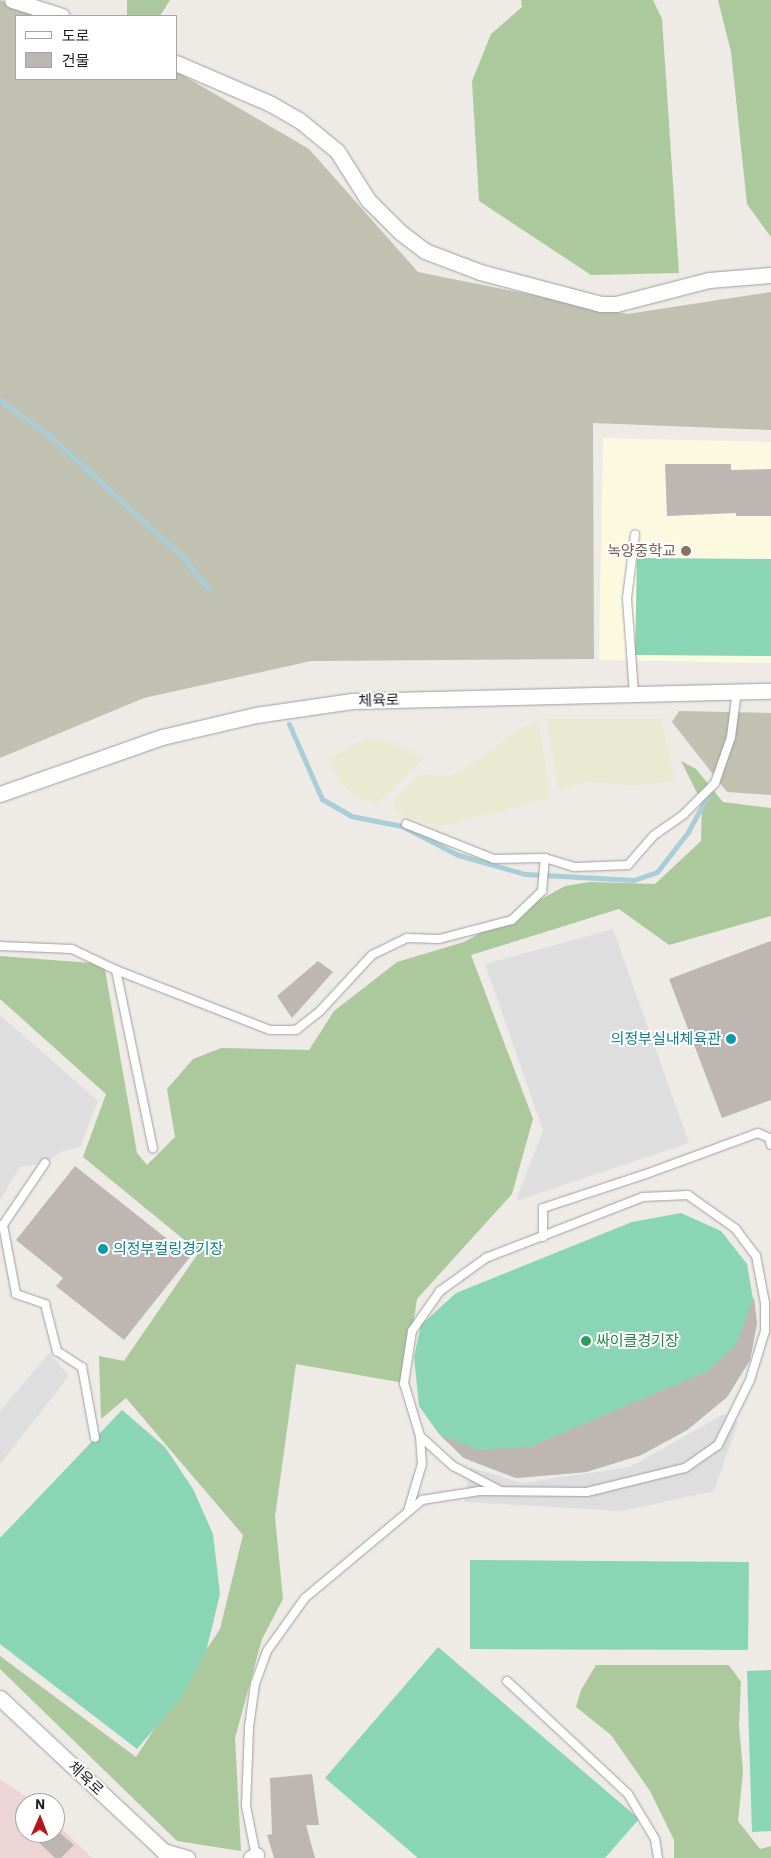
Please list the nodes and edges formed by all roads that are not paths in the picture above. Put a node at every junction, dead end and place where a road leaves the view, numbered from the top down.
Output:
1 (12, 0) edge
2 (59, 15) edge
3 (178, 64) edge
4 (771, 275) edge
5 (635, 535) dead end
6 (737, 691) junction
7 (771, 691) edge
8 (634, 694) junction
9 (0, 794) edge
10 (406, 824) dead end
11 (544, 861) junction
12 (0, 946) edge
13 (116, 970) junction
14 (771, 1145) edge
15 (153, 1148) dead end
16 (45, 1163) dead end
17 (543, 1237) junction
18 (420, 1436) junction
19 (95, 1438) dead end
20 (505, 1493) junction
21 (408, 1511) junction
22 (507, 1681) dead end
23 (0, 1698) edge
24 (167, 1854) edge
25 (255, 1857) edge
26 (187, 1858) edge
27 (658, 1858) edge

1 - 2 street
3 - 4 street
5 - 8 lane
6 - 7 street, 체육로
6 - 8 street, 체육로
6 - 11 lane
8 - 9 street, 체육로
10 - 11 lane
11 - 13 lane
12 - 13 lane
13 - 15 lane
14 - 17 lane
16 - 19 lane
17 - 18 lane
17 - 20 lane
18 - 20 lane
18 - 21 lane
20 - 21 lane
21 - 25 lane
22 - 27 lane
23 - 24 street, 체육로
24 - 26 street

